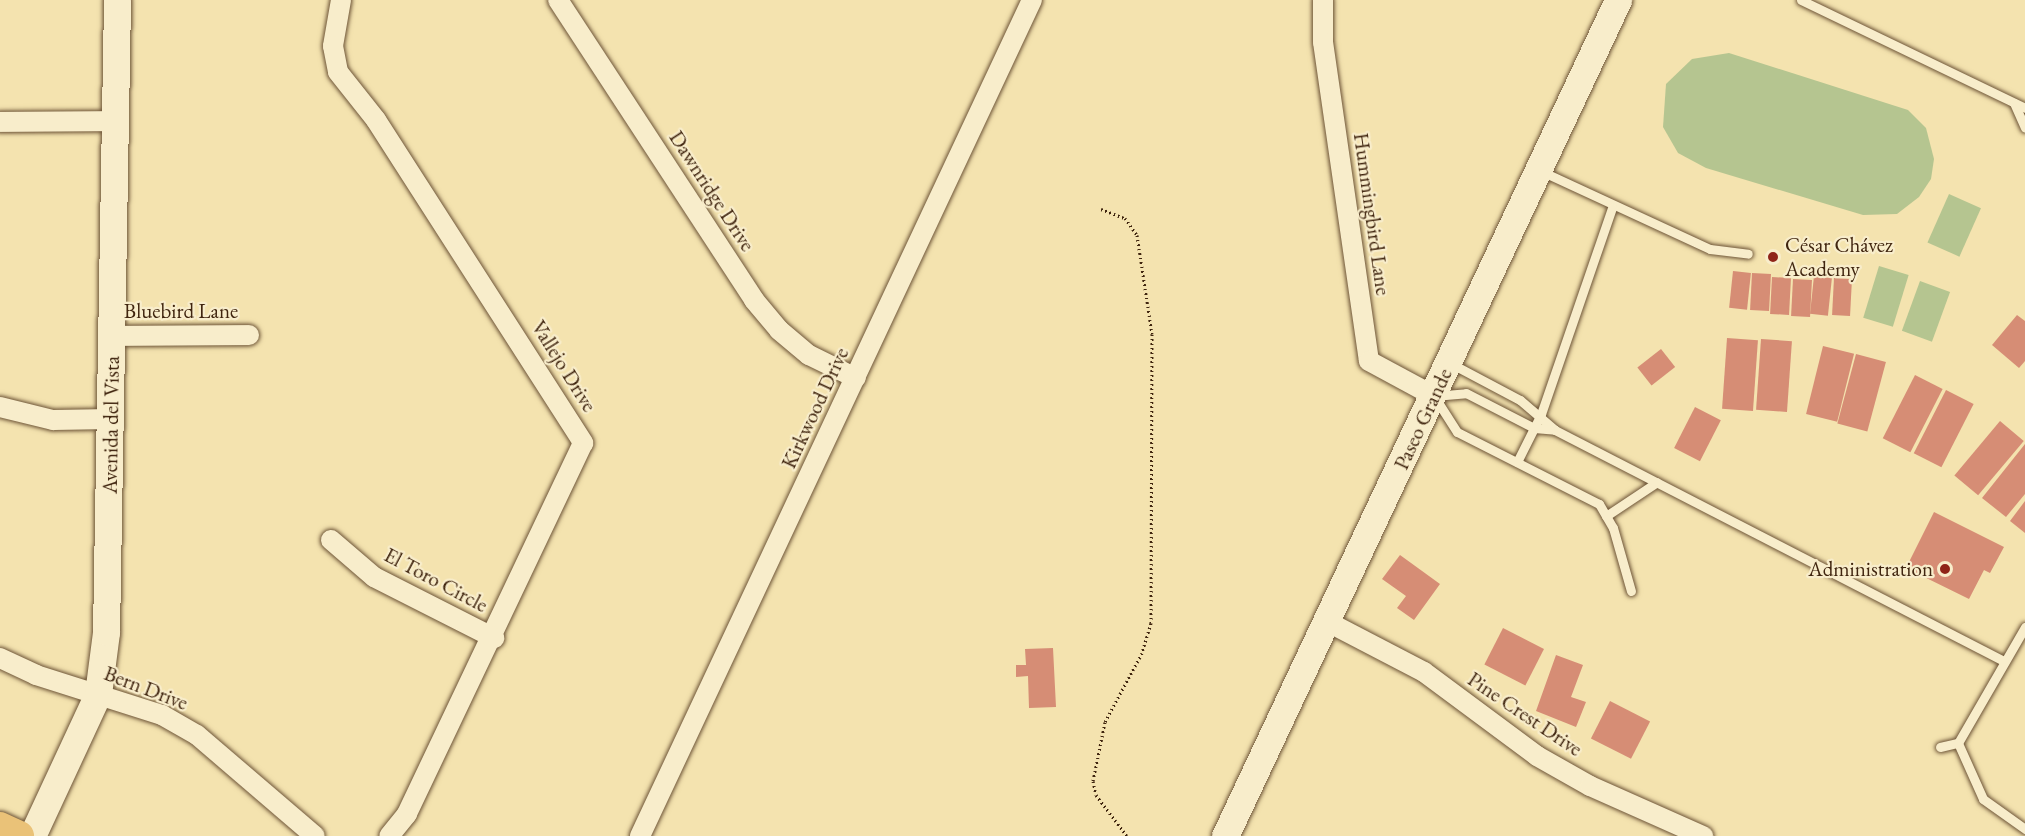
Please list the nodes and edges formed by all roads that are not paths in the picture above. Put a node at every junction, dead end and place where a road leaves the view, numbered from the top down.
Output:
1 (117, 0) edge
2 (341, 0) edge
3 (558, 0) edge
4 (1032, 0) edge
5 (1323, 0) edge
6 (1618, 0) edge
7 (1801, 0) edge
8 (2014, 103) junction
9 (2025, 108) edge
10 (116, 121) junction
11 (0, 122) edge
12 (2025, 128) edge
13 (1538, 170) junction
14 (1612, 208) junction
15 (1748, 254) dead end
16 (249, 335) dead end
17 (113, 336) junction
18 (1450, 363) junction
19 (856, 378) junction
20 (1434, 396) junction
21 (0, 407) edge
22 (1541, 414) junction
23 (112, 419) junction
24 (1534, 428) junction
25 (1555, 430) junction
26 (1517, 462) junction
27 (1657, 482) junction
28 (1606, 516) junction
29 (331, 540) dead end
30 (1631, 591) dead end
31 (1326, 621) junction
32 (2025, 627) edge
33 (494, 638) junction
34 (0, 658) edge
35 (2002, 660) junction
36 (98, 694) junction
37 (1958, 742) junction
38 (1940, 747) dead end
39 (0, 827) edge
40 (2025, 829) edge
41 (19, 836) edge
42 (32, 836) edge
43 (315, 836) edge
44 (389, 836) edge
45 (640, 836) edge
46 (1225, 836) edge
47 (1703, 836) edge

1 - 10 main road, Avenida del Vista
2 - 33 street, Vallejo Drive
3 - 19 street, Dawnridge Drive
4 - 19 street, Kirkwood Drive
5 - 20 street, Hummingbird Lane
6 - 13 main road, Paseo Grande
7 - 8 lane
8 - 9 lane
8 - 12 lane
10 - 11 street
10 - 17 main road, Avenida del Vista
13 - 14 lane
13 - 18 main road, Paseo Grande
14 - 15 lane
14 - 22 lane
16 - 17 street, Bluebird Lane
17 - 23 main road, Avenida del Vista
18 - 20 main road, Paseo Grande
18 - 22 lane
19 - 45 street, Kirkwood Drive
20 - 24 lane
20 - 26 lane
20 - 31 main road, Paseo Grande
21 - 23 street
22 - 24 lane
22 - 25 lane
23 - 36 main road, Avenida del Vista
24 - 25 lane
24 - 26 lane
25 - 27 lane
26 - 28 lane
27 - 28 lane
27 - 35 lane
28 - 30 lane
29 - 33 street, El Toro Circle
31 - 46 main road, Paseo Grande
31 - 47 street, Pine Crest Drive
32 - 35 lane
33 - 44 street, Vallejo Drive
34 - 36 street, Bern Drive
35 - 37 lane
36 - 42 main road, Avenida del Vista
36 - 43 street, Bern Drive
37 - 38 lane
37 - 40 lane
39 - 41 main road

